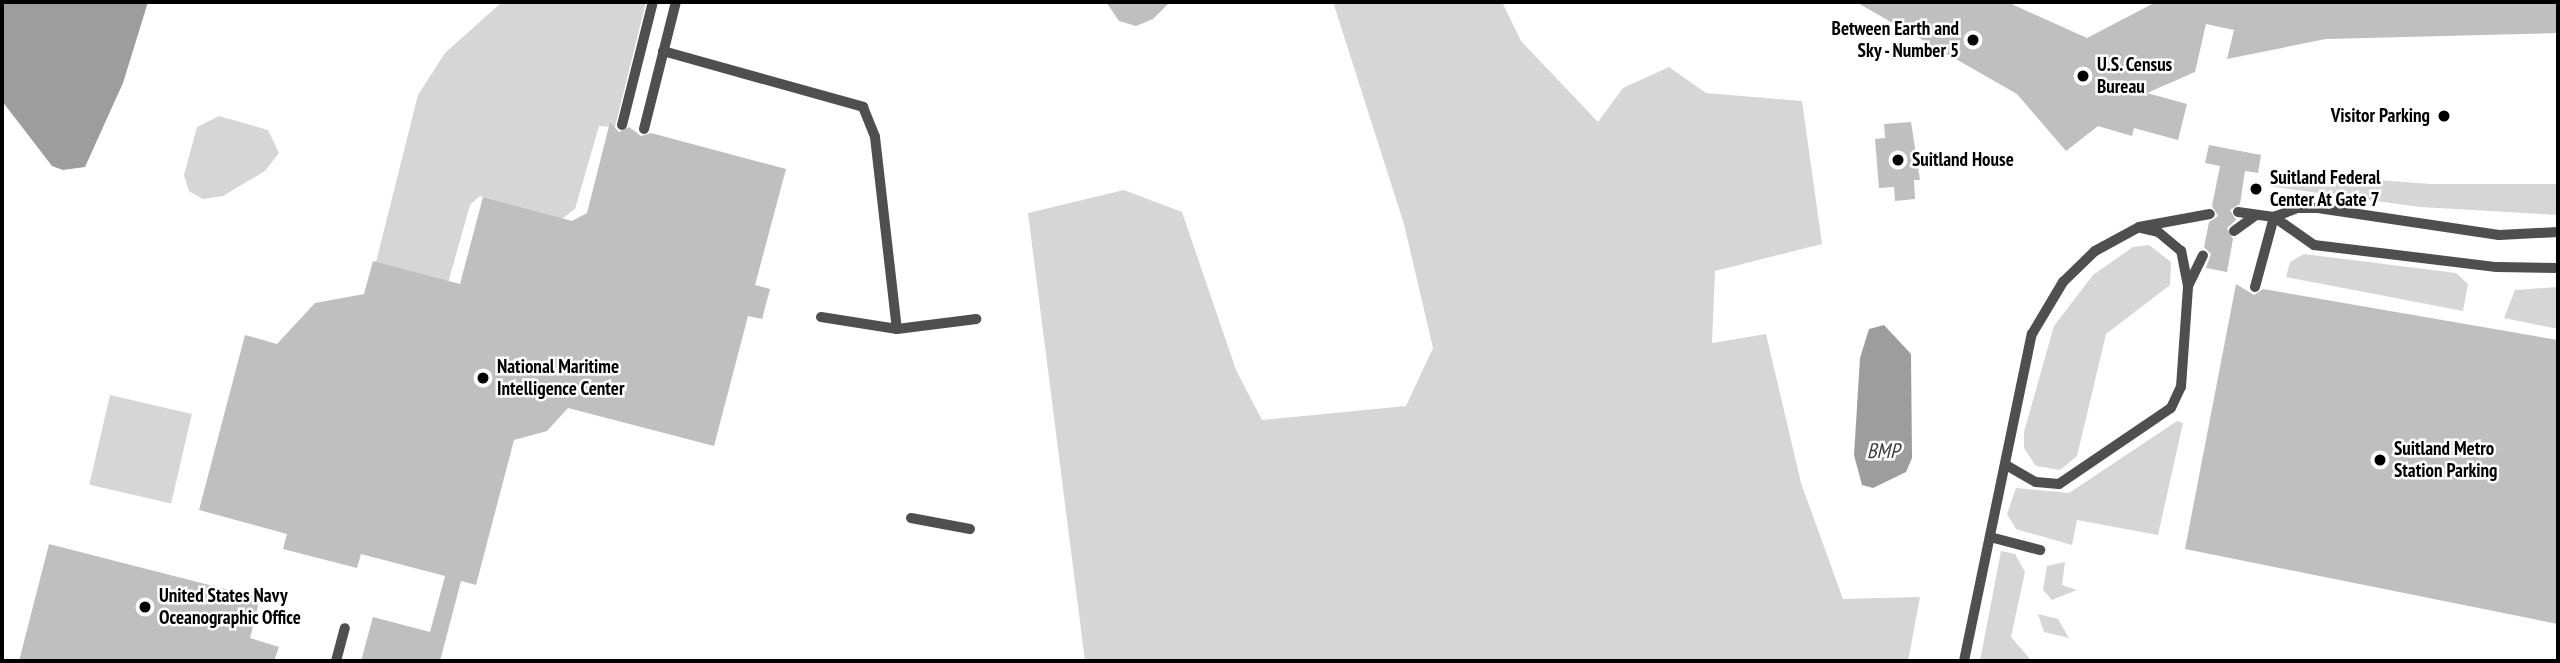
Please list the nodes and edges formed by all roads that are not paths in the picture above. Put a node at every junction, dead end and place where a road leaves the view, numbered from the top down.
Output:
1 (653, 2) edge
2 (676, 2) edge
3 (663, 51) junction
4 (622, 125) dead end
5 (645, 129) dead end
6 (2238, 212) dead end
7 (2210, 214) dead end
8 (2255, 216) junction
9 (2274, 217) junction
10 (2139, 227) junction
11 (2234, 232) dead end
12 (2558, 232) edge
13 (2203, 255) dead end
14 (2558, 268) edge
15 (2188, 286) junction
16 (2255, 287) dead end
17 (821, 317) dead end
18 (976, 318) dead end
19 (897, 329) junction
20 (2006, 465) junction
21 (911, 518) dead end
22 (970, 529) dead end
23 (1990, 537) junction
24 (2040, 550) dead end
25 (345, 628) dead end
26 (336, 661) edge
27 (1964, 661) edge

1 - 4 lane
2 - 3 lane
3 - 5 lane
3 - 19 lane
6 - 8 lane
7 - 10 lane
8 - 9 lane
8 - 11 lane
9 - 12 lane
9 - 14 lane
9 - 16 lane
10 - 15 lane
10 - 20 lane
13 - 15 lane
15 - 20 lane
17 - 19 lane
18 - 19 lane
20 - 23 lane
21 - 22 lane
23 - 24 lane
23 - 27 lane
25 - 26 lane

